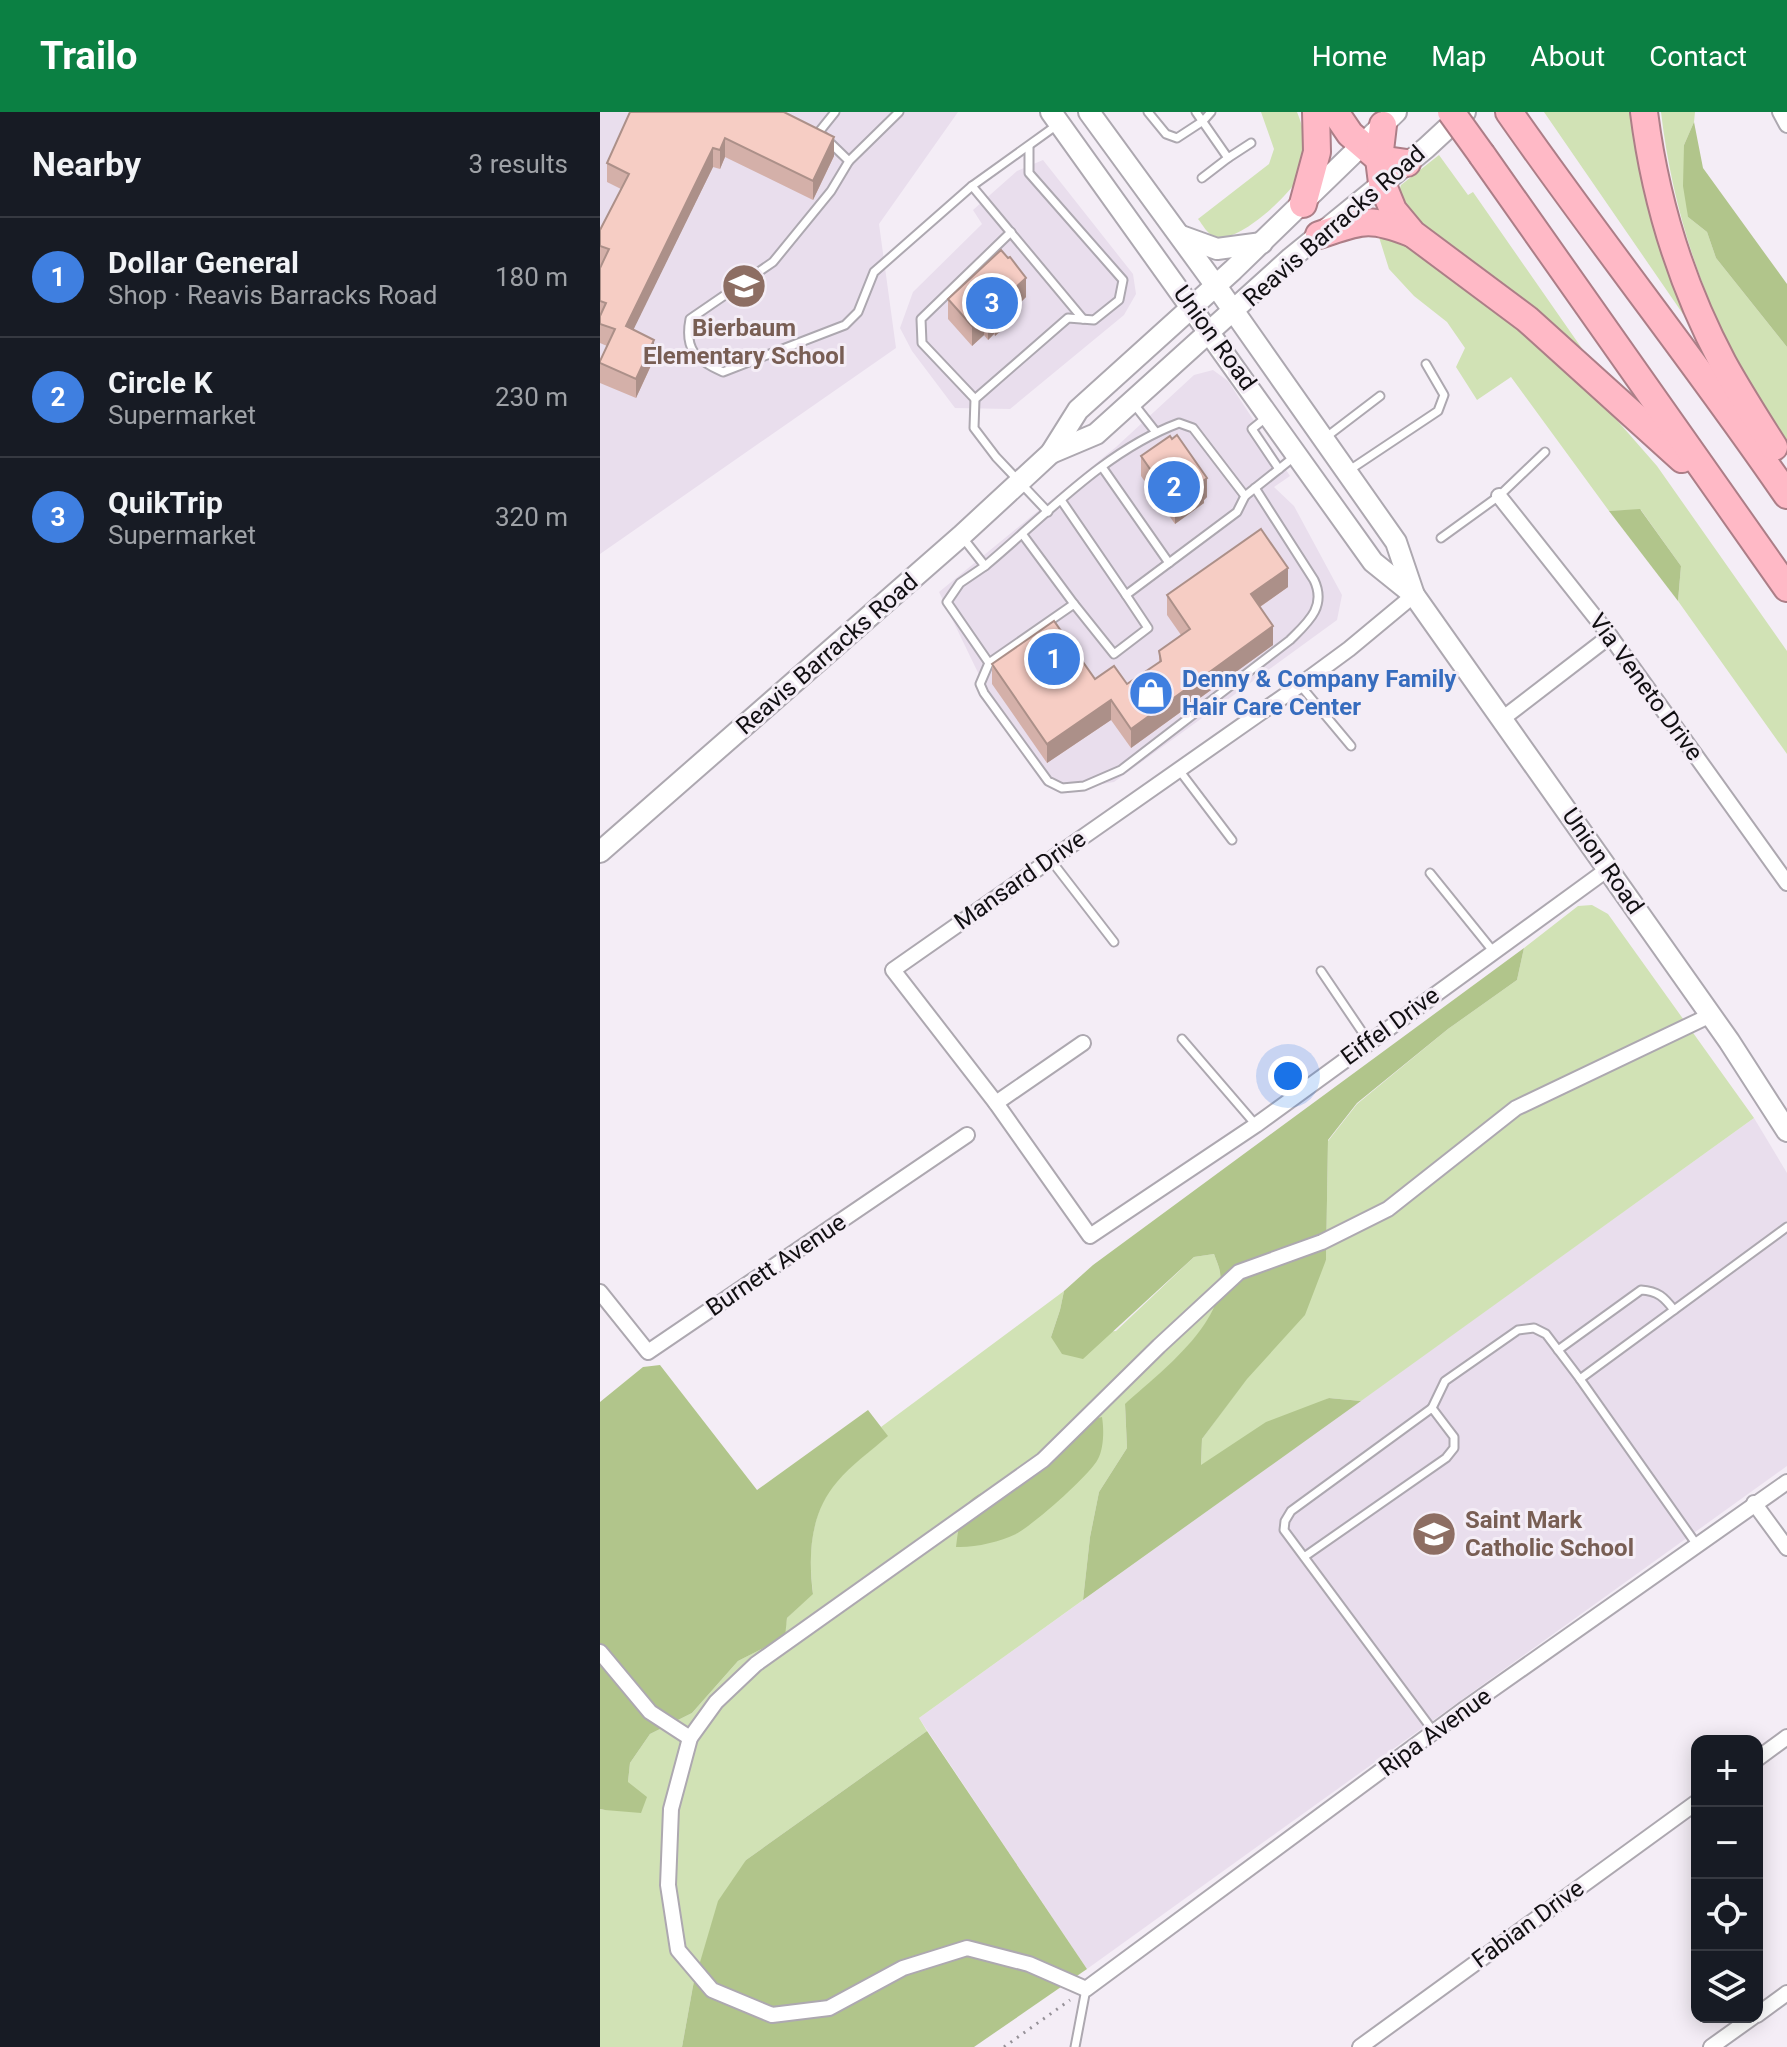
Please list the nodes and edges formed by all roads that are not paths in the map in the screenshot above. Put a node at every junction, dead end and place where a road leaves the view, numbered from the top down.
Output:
1 (835, 112) edge
2 (899, 112) edge
3 (1089, 112) edge
4 (1148, 112) edge
5 (1196, 112) edge
6 (1211, 112) edge
7 (1316, 112) edge
8 (1335, 112) edge
9 (1451, 112) edge
10 (1465, 112) edge
11 (1644, 112) edge
12 (1780, 112) edge
13 (1512, 117) edge
14 (1055, 118) edge
15 (1389, 118) edge
16 (1203, 121) junction
17 (1787, 125) edge
18 (1251, 143) dead end
19 (1029, 147) junction
20 (1228, 158) junction
21 (849, 161) junction
22 (1374, 163) junction
23 (1407, 163) joint
24 (1202, 178) dead end
25 (972, 186) junction
26 (1303, 204) junction
27 (1011, 232) junction
28 (1413, 234) junction
29 (1179, 235) junction
30 (1319, 235) junction
31 (1262, 243) junction
32 (1216, 286) junction
33 (1193, 307) junction
34 (1234, 312) junction
35 (1083, 319) junction
36 (1211, 333) junction
37 (1426, 364) dead end
38 (1380, 396) dead end
39 (975, 399) junction
40 (1133, 403) junction
41 (1270, 415) junction
42 (1155, 431) junction
43 (1324, 439) junction
44 (1545, 452) dead end
45 (1051, 453) junction
46 (1298, 455) junction
47 (1102, 467) junction
48 (1279, 469) junction
49 (1346, 472) junction
50 (1787, 480) edge
51 (1020, 482) junction
52 (1255, 488) junction
53 (1720, 494) junction
54 (1787, 495) edge
55 (1245, 496) junction
56 (1499, 496) junction
57 (1061, 500) junction
58 (1048, 512) junction
59 (1023, 535) junction
60 (961, 536) junction
61 (1441, 538) dead end
62 (1169, 563) junction
63 (985, 566) junction
64 (1787, 588) edge
65 (1126, 595) junction
66 (1414, 595) junction
67 (1074, 604) junction
68 (1610, 636) junction
69 (989, 663) junction
70 (1300, 685) junction
71 (1502, 719) junction
72 (1351, 746) dead end
73 (1179, 770) junction
74 (1232, 840) dead end
75 (600, 852) edge
76 (1050, 859) junction
77 (1608, 869) junction
78 (1430, 873) dead end
79 (1787, 883) edge
80 (1114, 942) dead end
81 (1493, 951) junction
82 (1321, 971) dead end
83 (1711, 1015) junction
84 (1182, 1039) dead end
85 (1369, 1042) junction
86 (1083, 1043) dead end
87 (996, 1103) junction
88 (1784, 1119) edge
89 (1256, 1125) junction
90 (967, 1135) dead end
91 (1787, 1227) edge
92 (1090, 1236) joint
93 (600, 1292) edge
94 (1674, 1310) junction
95 (1558, 1350) junction
96 (1580, 1379) junction
97 (1432, 1408) junction
98 (1787, 1482) edge
99 (1754, 1503) junction
100 (1698, 1547) junction
101 (1787, 1548) edge
102 (1304, 1557) junction
103 (600, 1652) edge
104 (1434, 1732) junction
105 (1787, 1737) edge
106 (690, 1738) junction
107 (1763, 1755) edge
108 (1691, 1806) edge
109 (1086, 1989) junction
110 (1787, 1993) edge
111 (1763, 2010) edge
112 (1745, 2023) edge
113 (1075, 2047) edge
114 (1360, 2047) edge
115 (1711, 2047) edge

1 - 21 lane
2 - 21 lane
3 - 29 main road, Union Road
4 - 16 lane
5 - 16 lane
6 - 16 lane
7 - 26 highway
8 - 22 highway
9 - 53 highway, bridge
10 - 23 main road, Reavis Barracks Road
11 - 50 highway
12 - 17 street
13 - 54 highway
14 - 19 lane
14 - 33 main road, Union Road
15 - 22 highway
16 - 20 lane
18 - 20 lane
19 - 25 lane
19 - 35 lane
20 - 24 lane
21 - 25 lane
22 - 23 highway
22 - 26 main road, Reavis Barracks Road
22 - 28 highway
22 - 30 main road, Reavis Barracks Road
25 - 27 lane
26 - 31 main road, Reavis Barracks Road
27 - 35 lane
27 - 39 lane
28 - 30 highway
28 - 53 highway
29 - 31 main road
29 - 32 main road, Union Road
30 - 34 main road, Reavis Barracks Road
31 - 32 main road, Reavis Barracks Road
32 - 33 main road, Reavis Barracks Road
32 - 34 main road, Union Road
33 - 36 main road, Union Road
33 - 45 main road, Reavis Barracks Road
34 - 36 main road, Reavis Barracks Road
34 - 43 main road, Union Road
35 - 39 lane
36 - 40 main road, Reavis Barracks Road
36 - 41 main road, Union Road
37 - 49 lane
38 - 43 lane
39 - 51 lane
40 - 42 lane
40 - 45 main road, Reavis Barracks Road
41 - 46 main road, Union Road
41 - 48 lane
42 - 47 lane
42 - 55 lane
43 - 49 main road, Union Road
44 - 56 lane
45 - 51 main road, Reavis Barracks Road
46 - 48 lane
46 - 66 main road, Union Road
47 - 57 lane
47 - 62 lane
48 - 52 lane
49 - 66 main road, Union Road
51 - 58 lane
51 - 60 main road, Reavis Barracks Road
52 - 55 lane
52 - 69 lane
53 - 64 highway
55 - 62 lane
56 - 61 lane
56 - 68 street, Via Veneto Drive
57 - 58 lane
57 - 65 lane
58 - 59 lane
59 - 63 lane
59 - 67 lane
60 - 63 lane
60 - 75 main road, Reavis Barracks Road
62 - 65 lane
63 - 69 lane
65 - 67 lane
66 - 70 street, Mansard Drive
66 - 71 main road, Union Road
67 - 69 lane
68 - 71 street
68 - 79 street, Via Veneto Drive
70 - 72 lane
70 - 73 street, Mansard Drive
71 - 77 main road, Union Road
73 - 74 lane
73 - 76 street, Mansard Drive
76 - 80 lane
76 - 87 street, Mansard Drive
77 - 81 street, Eiffel Drive
77 - 83 main road, Union Road
78 - 81 lane
81 - 85 street, Eiffel Drive
82 - 85 lane
83 - 88 main road, Union Road
83 - 106 street
84 - 89 lane
85 - 89 street, Eiffel Drive
86 - 87 street
87 - 92 street, Mansard Drive
89 - 92 street, Eiffel Drive
90 - 93 street, Burnett Avenue
91 - 94 lane
94 - 95 lane
94 - 96 lane
95 - 96 lane
95 - 97 lane
96 - 100 lane
97 - 102 lane
97 - 102 lane
98 - 99 street, Ripa Avenue
99 - 100 street, Ripa Avenue
99 - 101 street
100 - 104 street, Ripa Avenue
102 - 104 lane
103 - 106 street
104 - 109 street, Ripa Avenue
105 - 107 street
106 - 109 street
108 - 114 street, Fabian Drive
109 - 113 lane
110 - 111 street
112 - 115 street

